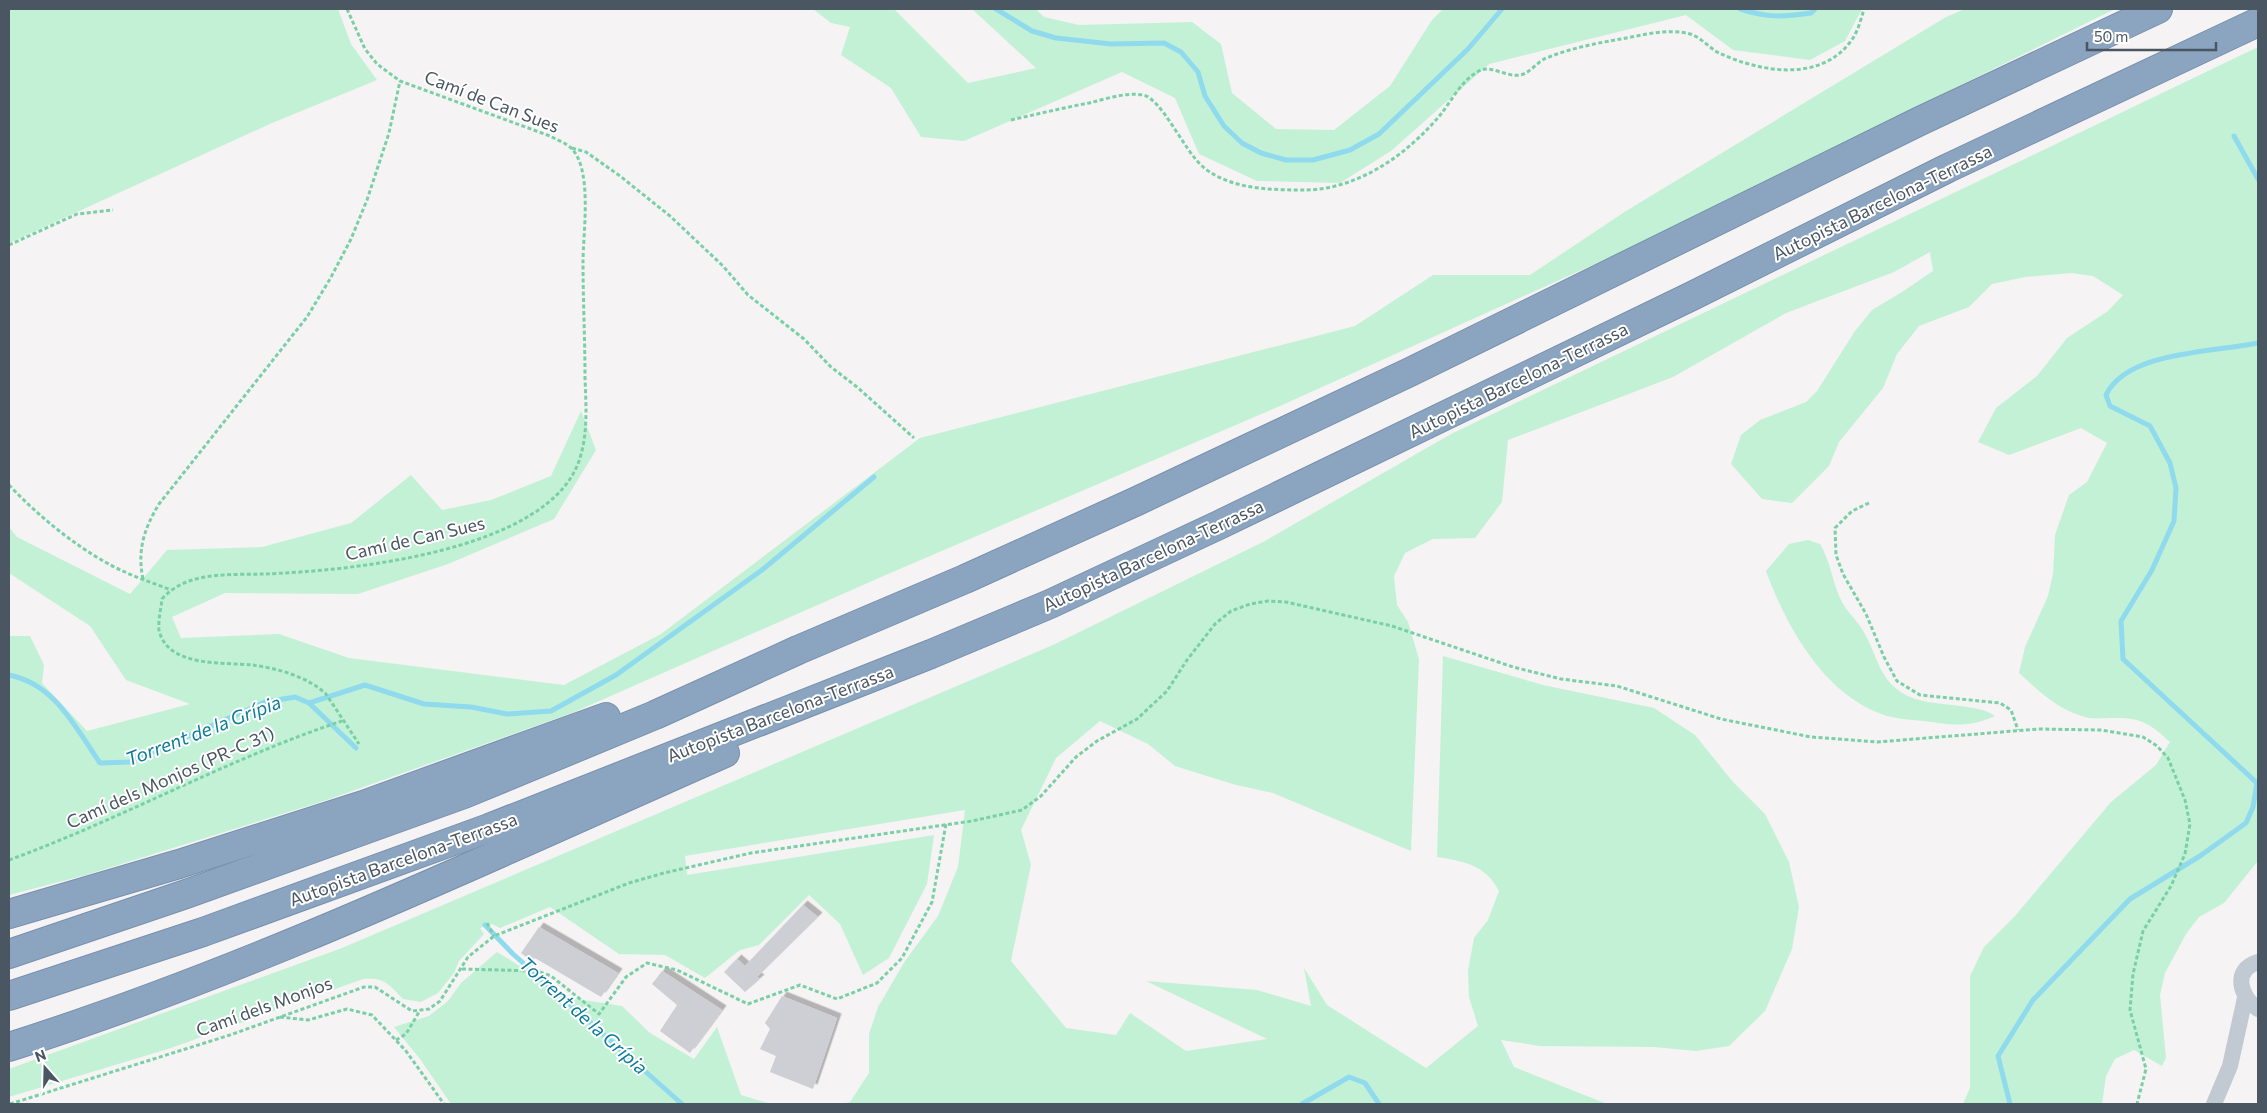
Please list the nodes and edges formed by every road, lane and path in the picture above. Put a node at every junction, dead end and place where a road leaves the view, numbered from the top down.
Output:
1 (347, 9) edge
2 (1864, 9) edge
3 (2158, 9) edge
4 (2258, 22) edge
5 (400, 81) junction
6 (1011, 120) dead end
7 (571, 147) junction
8 (113, 210) dead end
9 (9, 245) edge
10 (914, 438) dead end
11 (10, 485) edge
12 (1869, 503) dead end
13 (143, 579) junction
14 (171, 590) junction
15 (798, 650) junction
16 (931, 654) junction
17 (342, 721) junction
18 (2018, 730) junction
19 (358, 744) dead end
20 (946, 824) junction
21 (9, 860) edge
22 (9, 914) edge
23 (487, 923) dead end
24 (494, 936) junction
25 (9, 954) edge
26 (2258, 962) edge
27 (462, 969) junction
28 (9, 996) edge
29 (2245, 998) junction
30 (2258, 1010) edge
31 (419, 1012) junction
32 (280, 1016) junction
33 (396, 1040) junction
34 (9, 1047) edge
35 (10, 1104) edge
36 (444, 1104) edge
37 (2137, 1104) edge
38 (2214, 1104) edge

1 - 5 path, Camí de Can Sues
2 - 6 path
3 - 15 highway
4 - 16 highway, Autopista Barcelona-Terrassa
5 - 7 path, Camí de Can Sues
5 - 13 path
7 - 10 path
7 - 14 path, Camí de Can Sues
8 - 9 path
11 - 13 path
12 - 18 path
13 - 14 path
14 - 17 path
15 - 22 highway
15 - 25 highway
16 - 28 highway, Autopista Barcelona-Terrassa
16 - 34 highway
17 - 19 path
17 - 21 path, Camí dels Monjos (PR-C 31)
18 - 20 path
18 - 37 path
20 - 24 path
20 - 27 path
23 - 24 path
24 - 27 path
26 - 29 street
27 - 31 path
29 - 30 street
29 - 38 street
31 - 32 path, Camí dels Monjos
31 - 33 path
32 - 33 path
32 - 35 path, Camí dels Monjos
33 - 36 path

